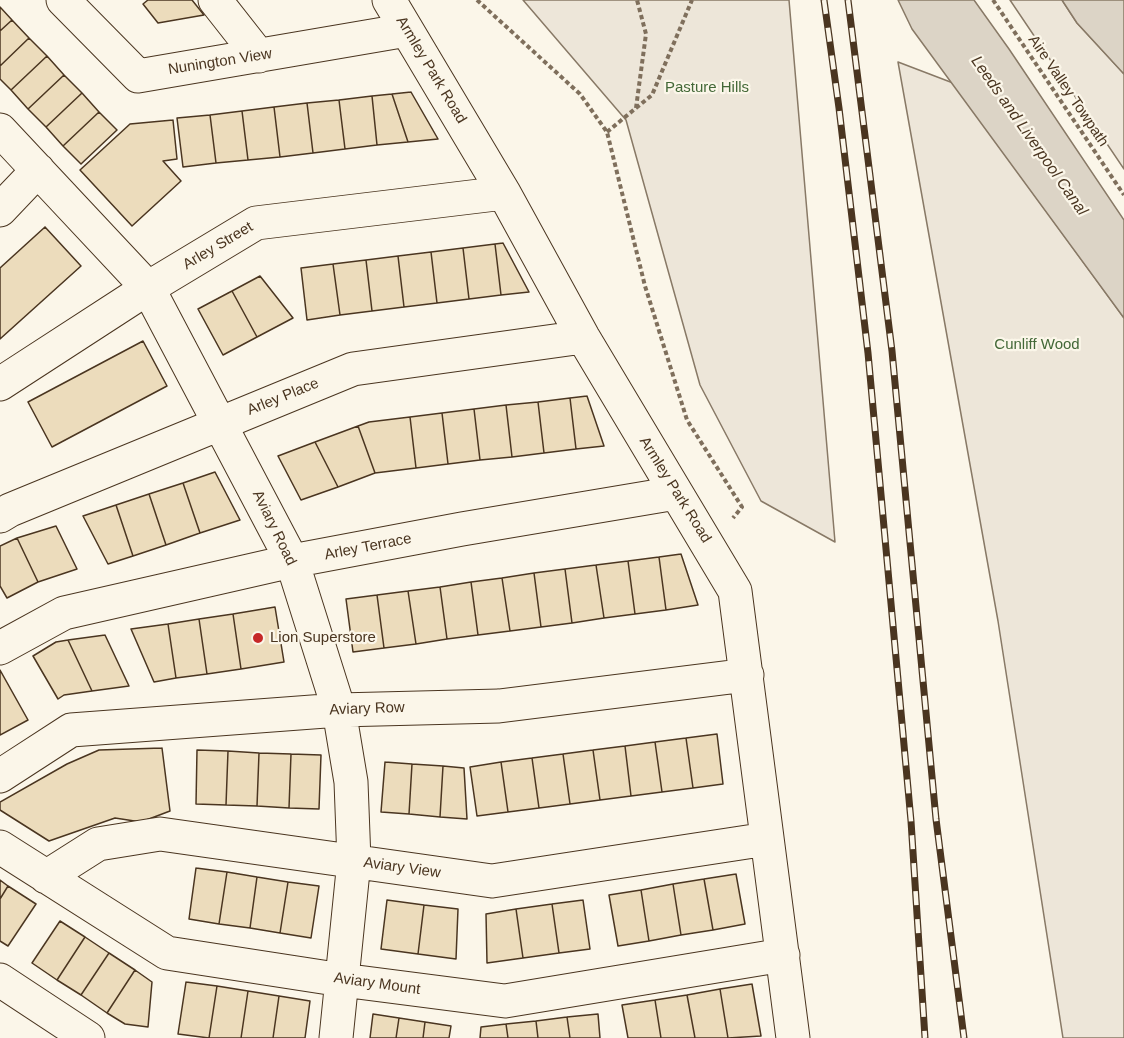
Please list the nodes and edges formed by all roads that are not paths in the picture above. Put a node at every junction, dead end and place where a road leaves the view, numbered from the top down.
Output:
1 (63, 0) edge
2 (215, 0) edge
3 (389, 0) edge
4 (407, 30) junction
5 (259, 56) junction
6 (0, 130) edge
7 (38, 170) junction
8 (504, 192) junction
9 (0, 210) edge
10 (148, 288) junction
11 (583, 337) junction
12 (0, 384) edge
13 (221, 423) junction
14 (676, 493) junction
15 (0, 516) edge
16 (292, 561) junction
17 (0, 648) edge
18 (747, 675) junction
19 (339, 710) junction
20 (0, 776) edge
21 (767, 839) junction
22 (0, 847) edge
23 (354, 861) junction
24 (46, 878) junction
25 (783, 955) junction
26 (0, 980) edge
27 (342, 980) junction
28 (88, 1038) edge
29 (336, 1038) edge
30 (793, 1038) edge

1 - 5 street, Nunington View
2 - 5 street
3 - 4 street, Armley Park Road
4 - 5 street, Nunington View
4 - 8 street, Armley Park Road
6 - 7 street, Aviary Road
7 - 9 street
7 - 10 street, Aviary Road
8 - 10 street, Arley Street
8 - 11 street, Armley Park Road
10 - 12 street, Arley Street
10 - 13 street, Aviary Road
11 - 13 street, Arley Place
11 - 14 street, Armley Park Road
13 - 15 street, Arley Place
13 - 16 street, Aviary Road
14 - 16 street, Arley Terrace
14 - 18 street, Armley Park Road
16 - 17 street, Arley Terrace
16 - 19 street, Aviary Road
18 - 19 street, Aviary Row
18 - 21 street, Armley Park Road
19 - 20 street, Aviary Row
19 - 23 street, Aviary Road
21 - 23 street, Aviary View
21 - 25 street, Armley Park Road
22 - 24 street, Aviary Mount
23 - 24 street, Aviary View
23 - 27 street, Aviary Road
24 - 27 street, Aviary Mount
25 - 27 street, Aviary Mount
25 - 30 street, Armley Park Road
26 - 28 street
27 - 29 street, Aviary Road

